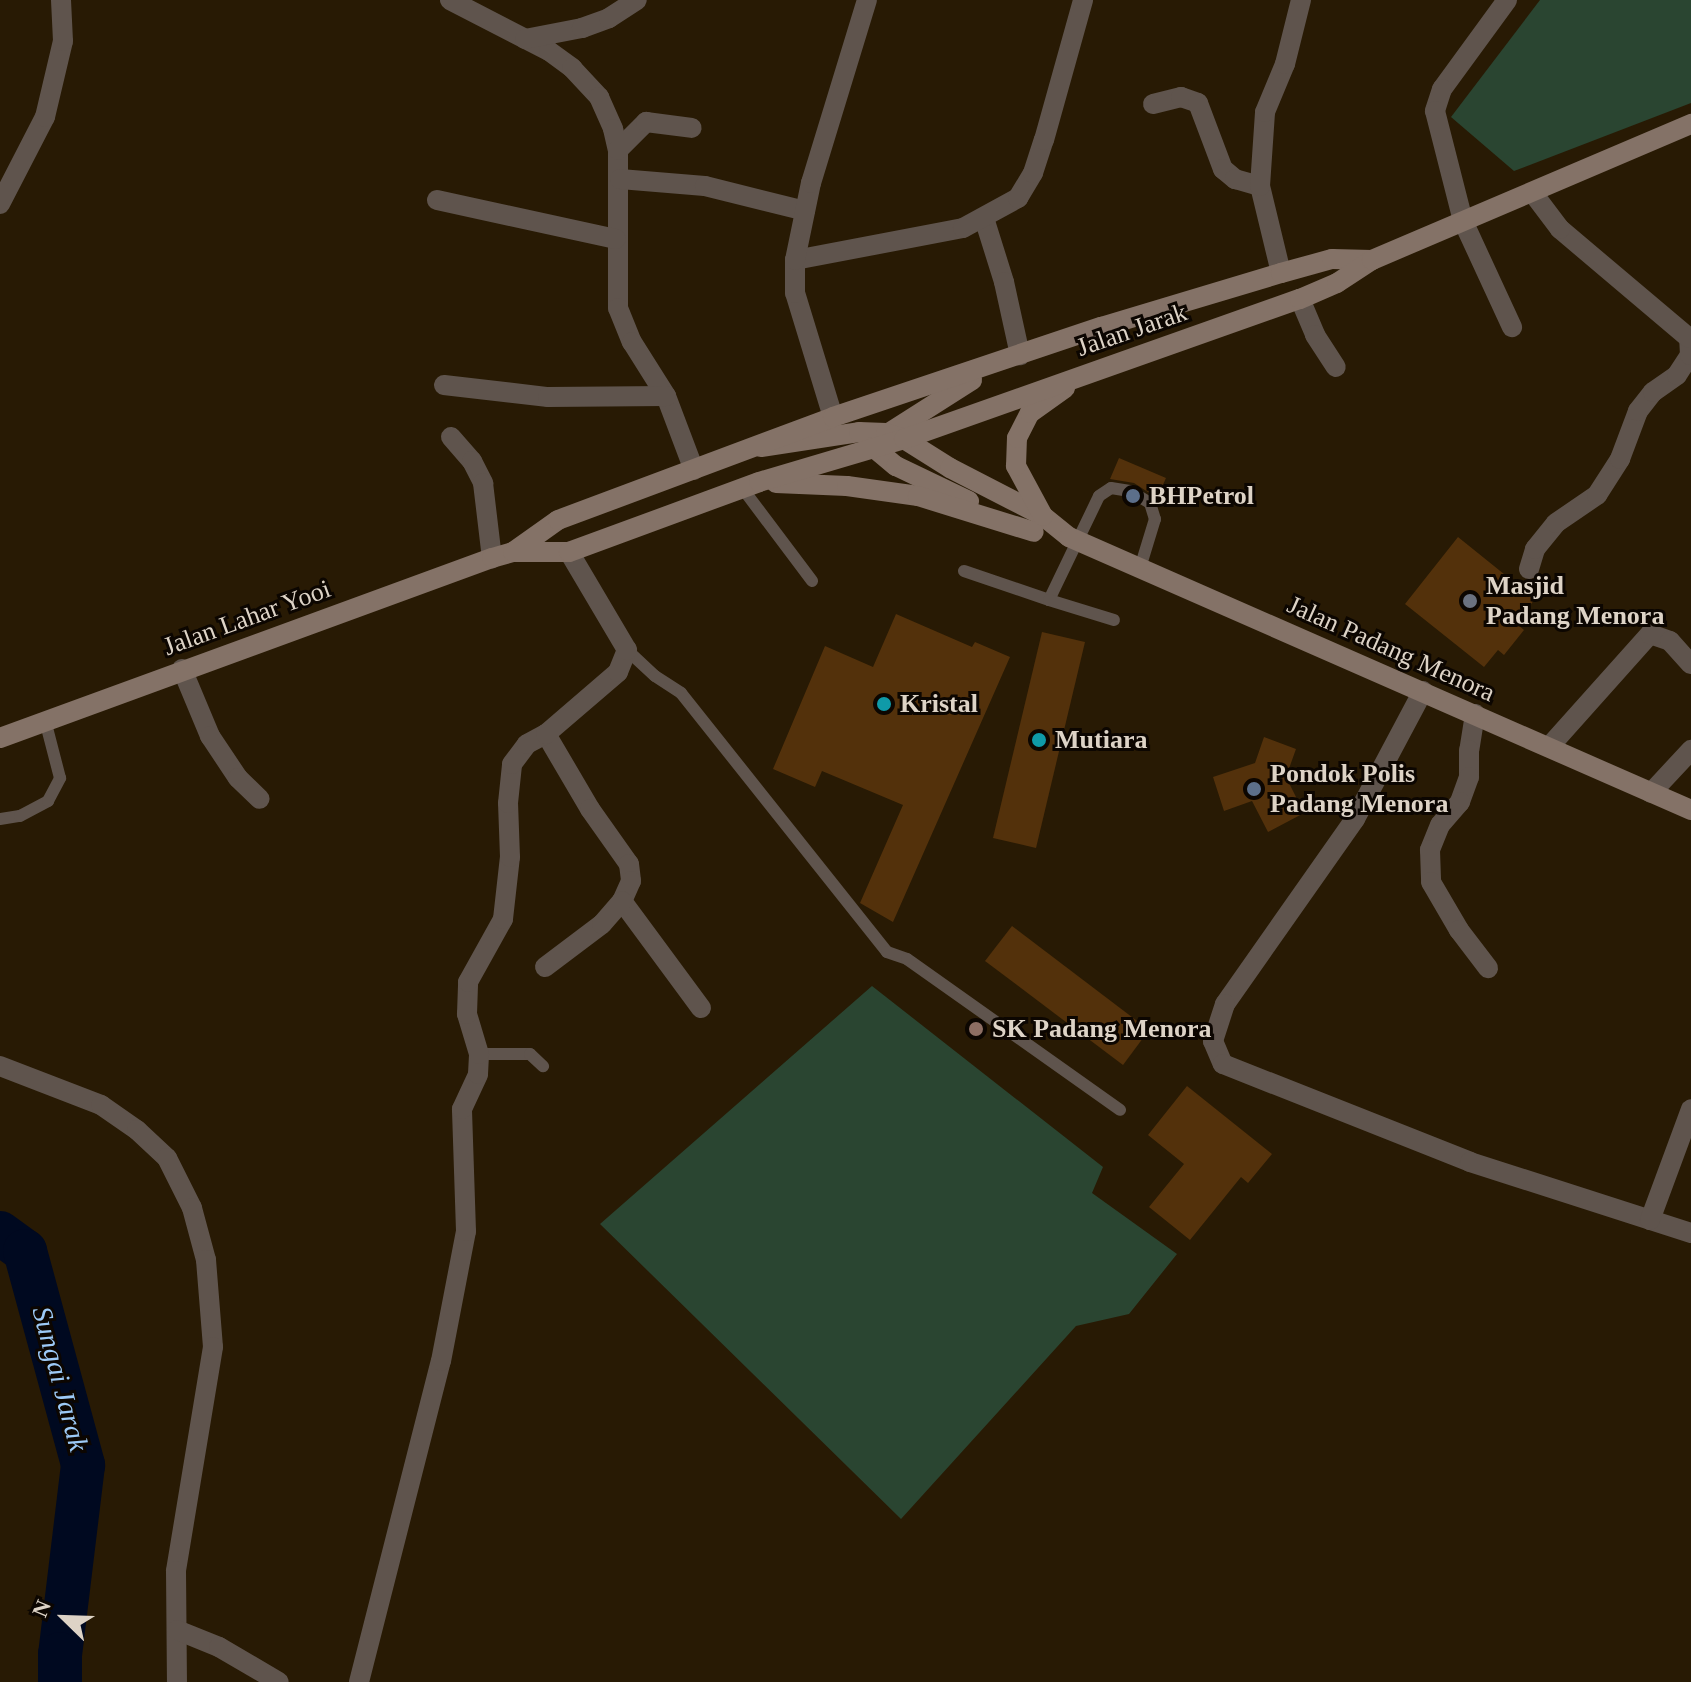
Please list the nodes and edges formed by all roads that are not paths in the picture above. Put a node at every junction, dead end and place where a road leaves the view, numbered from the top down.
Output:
1 (61, 0) edge
2 (450, 0) edge
3 (637, 0) edge
4 (867, 0) edge
5 (1083, 0) edge
6 (1301, 0) edge
7 (1507, 0) edge
8 (525, 39) junction
9 (1153, 104) dead end
10 (1691, 124) edge
11 (692, 128) dead end
12 (618, 150) junction
13 (620, 179) junction
14 (1260, 186) junction
15 (1532, 192) junction
16 (437, 200) dead end
17 (0, 204) edge
18 (805, 211) junction
19 (984, 218) junction
20 (1463, 221) junction
21 (616, 239) junction
22 (795, 260) junction
23 (1372, 260) junction
24 (1281, 273) junction
25 (1300, 299) junction
26 (1512, 327) dead end
27 (1015, 356) junction
28 (1336, 367) dead end
29 (1084, 373) junction
30 (444, 385) dead end
31 (666, 396) junction
32 (833, 417) junction
33 (451, 437) dead end
34 (887, 440) junction
35 (761, 447) junction
36 (694, 470) junction
37 (751, 486) junction
38 (1038, 524) junction
39 (1074, 539) junction
40 (513, 552) junction
41 (569, 552) junction
42 (492, 558) junction
43 (1140, 568) junction
44 (1529, 569) dead end
45 (964, 571) dead end
46 (812, 581) dead end
47 (1049, 600) junction
48 (1114, 620) dead end
49 (627, 650) junction
50 (1691, 664) edge
51 (182, 669) junction
52 (1423, 691) junction
53 (1475, 714) junction
54 (45, 720) junction
55 (546, 734) junction
56 (0, 738) edge
57 (1549, 747) junction
58 (1691, 750) edge
59 (1651, 793) junction
60 (260, 799) dead end
61 (1691, 810) edge
62 (0, 819) edge
63 (622, 901) junction
64 (545, 967) dead end
65 (1488, 968) dead end
66 (701, 1008) dead end
67 (479, 1054) junction
68 (0, 1066) edge
69 (543, 1066) dead end
70 (1691, 1109) edge
71 (1120, 1110) dead end
72 (1650, 1220) junction
73 (1691, 1233) edge
74 (177, 1630) junction
75 (177, 1682) edge
76 (279, 1682) edge
77 (359, 1682) edge

1 - 17 street
2 - 8 street
3 - 8 street
4 - 18 street
5 - 19 street
6 - 14 street
7 - 20 street
8 - 12 street
9 - 14 street
10 - 15 main road, Jalan Jarak
11 - 12 street
12 - 13 street
13 - 18 street
13 - 21 street
14 - 24 street
15 - 20 main road, Jalan Jarak
15 - 44 street
16 - 21 street
18 - 22 street
19 - 22 street
19 - 27 street
20 - 23 main road, Jalan Jarak
20 - 26 street
21 - 31 street
22 - 32 street
23 - 24 main road, Jalan Jarak
23 - 25 main road, Jalan Jarak
24 - 27 main road, Jalan Jarak
25 - 28 street
25 - 29 main road, Jalan Jarak
27 - 32 main road
27 - 34 main road
29 - 34 main road, Jalan Jarak
29 - 38 main road
30 - 31 street
31 - 36 street
32 - 35 main road
33 - 42 street
34 - 35 main road
34 - 37 main road, Jalan Lahar Yooi
34 - 38 main road, Jalan Padang Menora
34 - 38 main road, Jalan Padang Menora
35 - 36 main road, Jalan Lahar Yooi
36 - 40 main road, Jalan Lahar Yooi
37 - 38 main road
37 - 41 main road, Jalan Lahar Yooi
37 - 46 lane
38 - 39 main road, Jalan Padang Menora
39 - 43 main road, Jalan Padang Menora
39 - 43 lane
39 - 47 lane
40 - 41 main road, Jalan Lahar Yooi
40 - 42 main road, Jalan Lahar Yooi
41 - 49 street
42 - 51 main road, Jalan Lahar Yooi
43 - 52 main road, Jalan Padang Menora
45 - 47 lane
47 - 48 lane
49 - 55 street
49 - 71 lane
50 - 57 street
51 - 54 main road, Jalan Lahar Yooi
51 - 60 street
52 - 53 main road, Jalan Padang Menora
52 - 72 street
53 - 57 main road, Jalan Padang Menora
53 - 65 street
54 - 56 main road, Jalan Lahar Yooi
54 - 62 lane
55 - 63 street
55 - 67 street
57 - 59 main road, Jalan Padang Menora
58 - 59 street
59 - 61 main road, Jalan Padang Menora
63 - 64 street
63 - 66 street
67 - 69 lane
67 - 77 street
68 - 74 street
70 - 72 street
72 - 73 street
74 - 75 street
74 - 76 street

